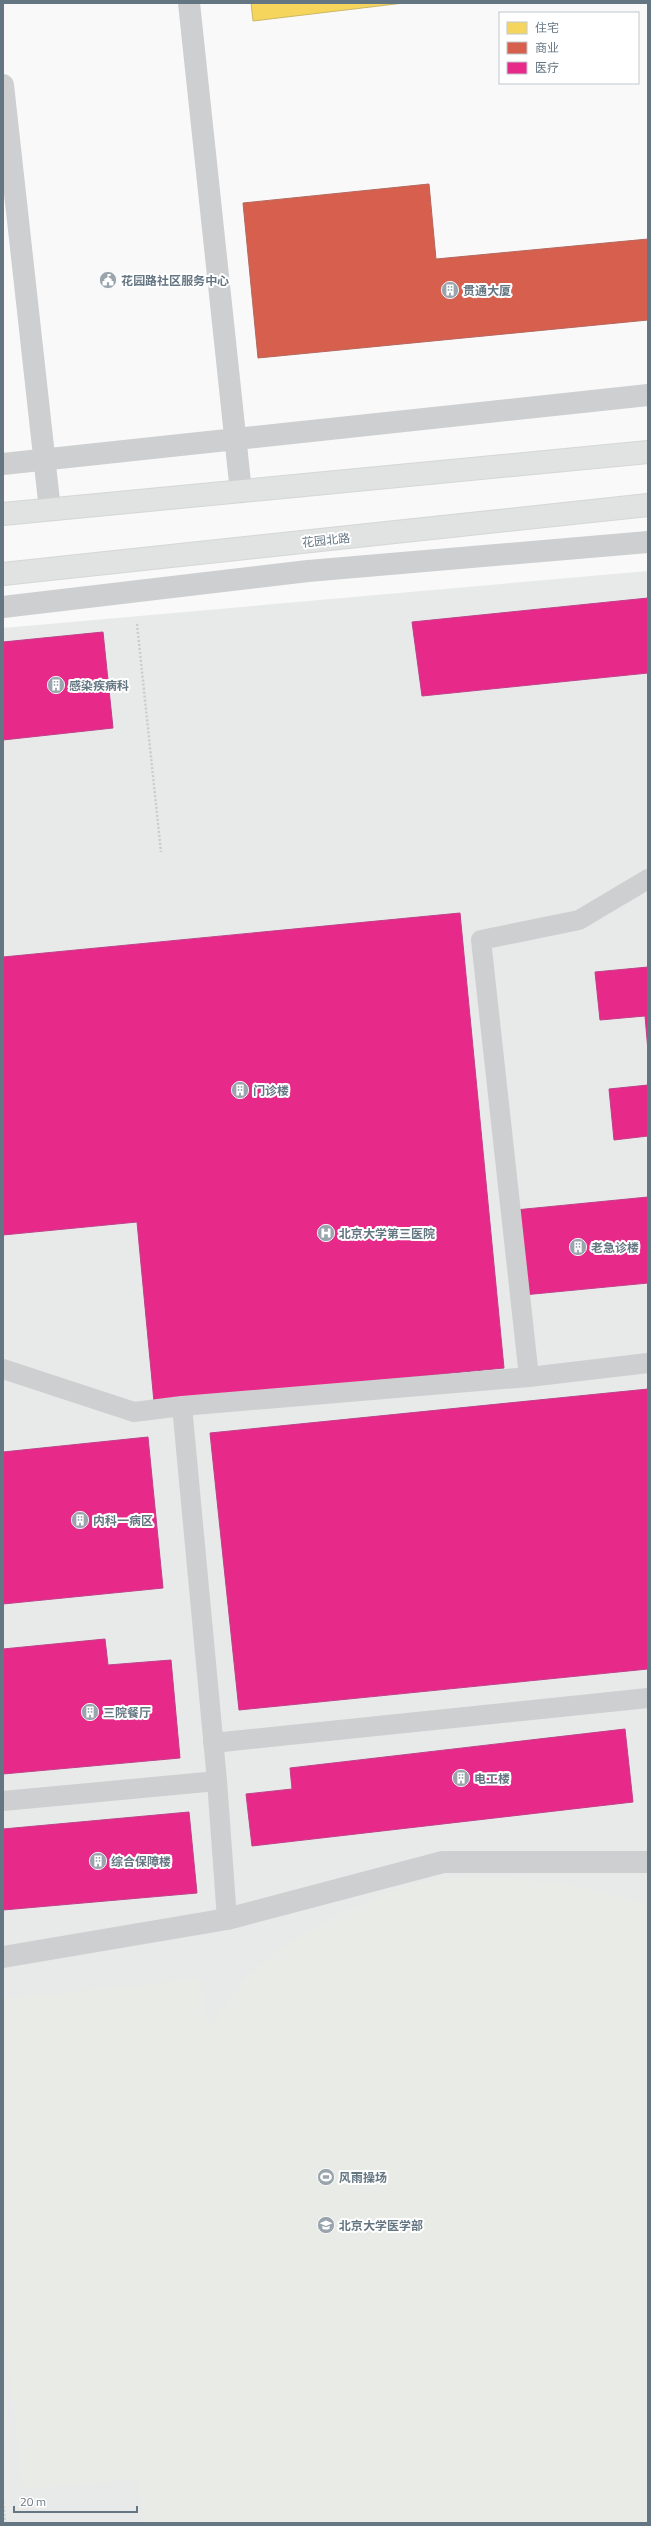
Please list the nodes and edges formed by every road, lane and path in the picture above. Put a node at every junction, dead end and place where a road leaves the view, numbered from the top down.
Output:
1 (189, 3) edge
2 (3, 84) edge
3 (5, 128) edge
4 (648, 395) edge
5 (236, 440) junction
6 (648, 452) edge
7 (44, 459) junction
8 (3, 464) edge
9 (242, 492) junction
10 (648, 505) edge
11 (50, 510) junction
12 (3, 514) edge
13 (648, 542) edge
14 (3, 574) edge
15 (134, 591) junction
16 (3, 607) edge
17 (161, 852) dead end
18 (648, 879) edge
19 (648, 1363) edge
20 (3, 1369) edge
21 (529, 1377) junction
22 (182, 1406) junction
23 (648, 1698) edge
24 (213, 1743) junction
25 (217, 1781) junction
26 (3, 1801) edge
27 (648, 1862) edge
28 (227, 1919) junction
29 (3, 1957) edge
30 (3, 2502) edge
31 (5, 2523) edge

1 - 5 street
2 - 3 street
3 - 7 street
4 - 5 street
5 - 7 street
5 - 9 street
6 - 9 street
7 - 8 street
7 - 11 street
9 - 11 street
10 - 14 street, 花园北路
11 - 12 street
13 - 15 street
15 - 16 street
15 - 17 path
18 - 21 lane
19 - 21 lane
20 - 22 lane
21 - 22 lane
22 - 24 lane
23 - 24 lane
24 - 25 lane
25 - 26 lane
25 - 28 lane
27 - 28 street
28 - 29 street
30 - 31 path

